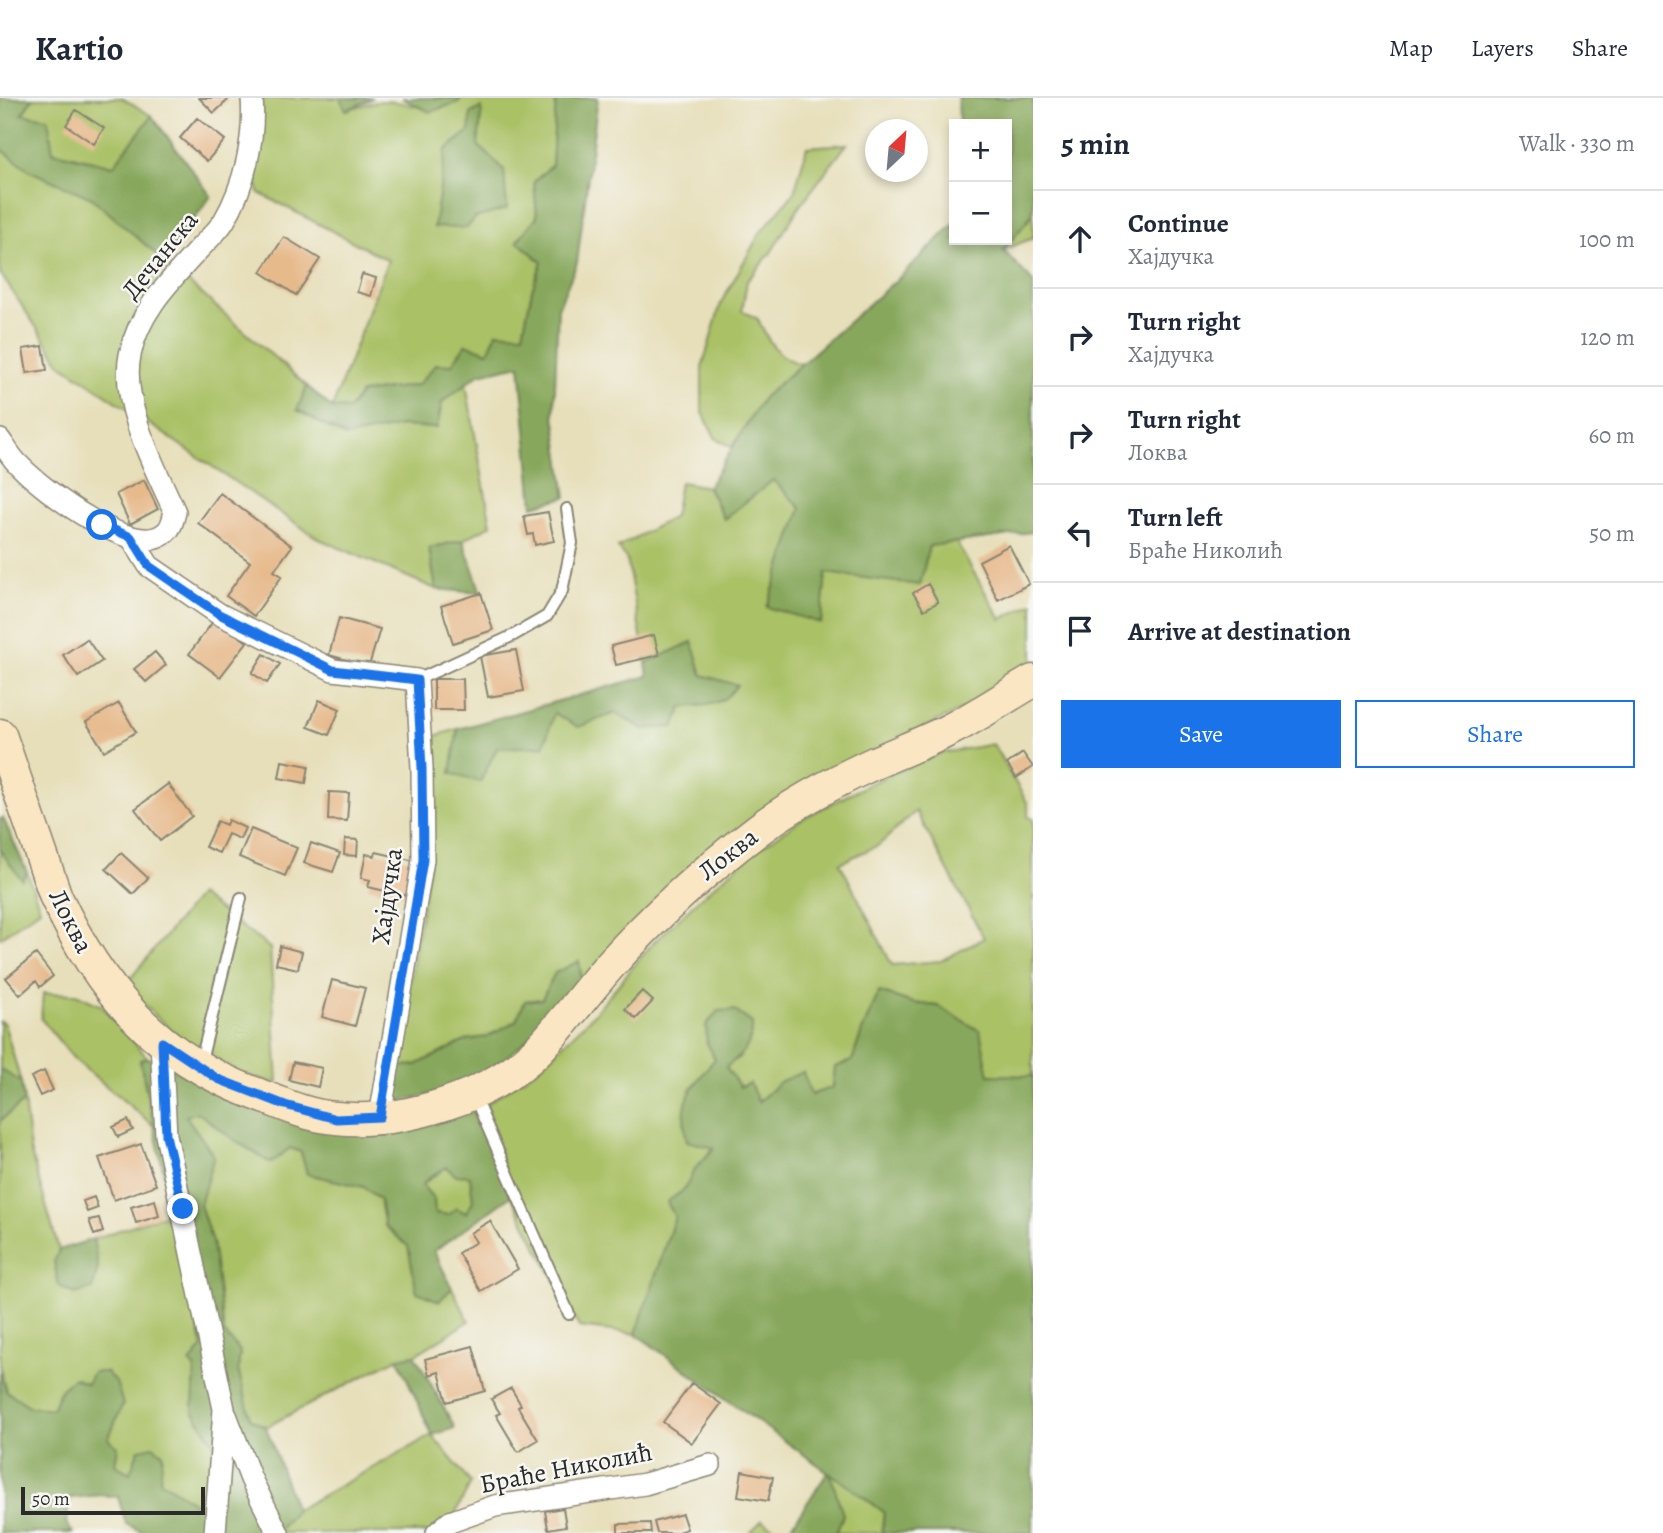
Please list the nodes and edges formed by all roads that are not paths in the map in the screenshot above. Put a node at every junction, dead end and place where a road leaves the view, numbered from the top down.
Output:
1 (252, 98) edge
2 (0, 440) edge
3 (567, 509) dead end
4 (131, 537) junction
5 (417, 680) junction
6 (1033, 681) edge
7 (0, 735) edge
8 (241, 898) dead end
9 (162, 1042) junction
10 (200, 1068) junction
11 (473, 1093) junction
12 (380, 1117) junction
13 (569, 1314) dead end
14 (224, 1409) junction
15 (710, 1465) dead end
16 (215, 1533) edge
17 (278, 1533) edge
18 (437, 1533) edge

1 - 4 street, Дечанска
2 - 4 street, Дечанска
3 - 5 lane
4 - 5 street
5 - 12 street, Хајдучка
6 - 11 main road, Локва
7 - 9 main road, Локва
8 - 10 lane
9 - 10 main road, Локва
9 - 14 street
10 - 12 main road, Локва
11 - 12 main road, Локва
11 - 13 lane
14 - 16 street
14 - 17 street
15 - 18 street, Браће Николић

